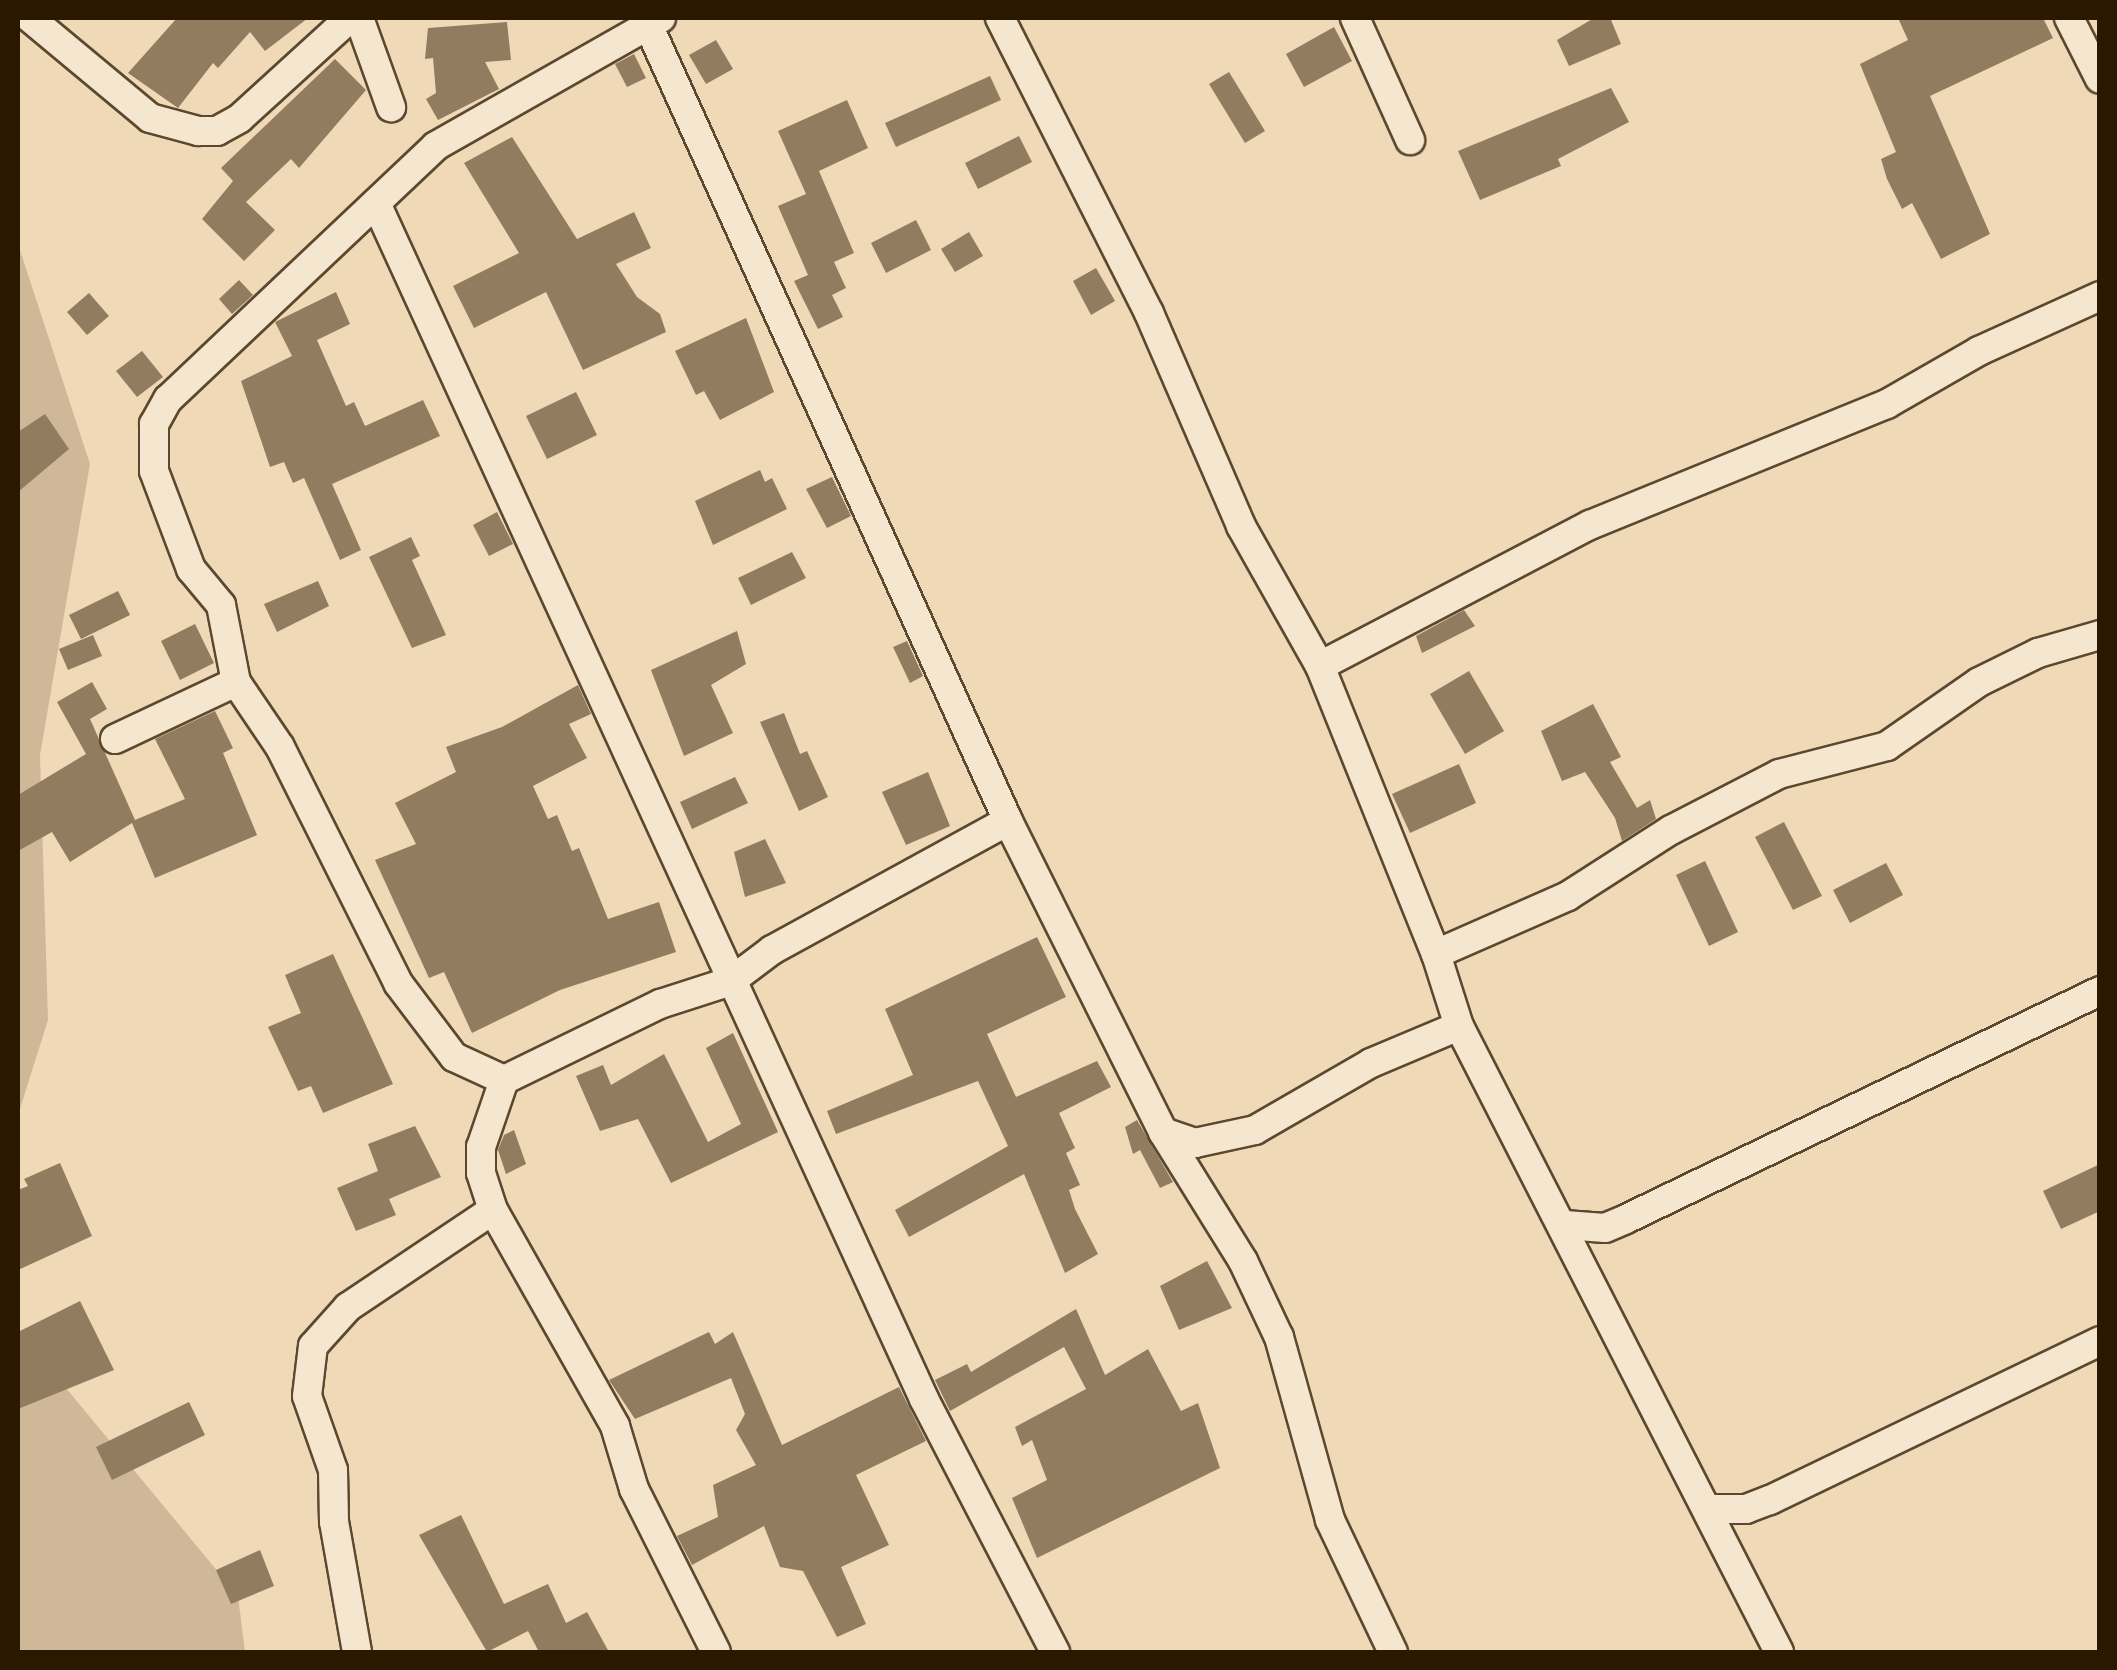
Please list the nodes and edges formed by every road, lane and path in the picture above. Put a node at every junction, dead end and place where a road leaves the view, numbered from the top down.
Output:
1 (30, 18) edge
2 (350, 18) edge
3 (359, 18) edge
4 (1000, 18) edge
5 (1355, 18) edge
6 (2069, 18) edge
7 (652, 21) edge
8 (2100, 80) edge
9 (390, 107) dead end
10 (1410, 140) dead end
11 (376, 203) junction
12 (2100, 296) edge
13 (2100, 635) edge
14 (1320, 666) junction
15 (236, 682) junction
16 (115, 739) dead end
17 (1008, 821) junction
18 (1436, 954) junction
19 (732, 982) junction
20 (2100, 991) edge
21 (1459, 1026) junction
22 (504, 1080) junction
23 (1163, 1132) junction
24 (493, 1210) junction
25 (1565, 1224) junction
26 (2100, 1341) edge
27 (1707, 1509) junction
28 (356, 1652) edge
29 (716, 1652) edge
30 (1056, 1652) edge
31 (1393, 1652) edge
32 (1779, 1652) edge

1 - 2 street
3 - 9 street
4 - 14 street
5 - 10 street
6 - 8 street
7 - 11 street
7 - 17 street
11 - 15 street
11 - 19 street
12 - 14 street
13 - 18 street
14 - 18 street
15 - 16 street
15 - 22 street
17 - 19 street
17 - 23 street
18 - 21 street
19 - 22 street
19 - 30 street
20 - 25 street
21 - 23 street
21 - 25 street
22 - 24 street
23 - 31 street
24 - 28 street
24 - 29 street
25 - 27 street
26 - 27 street
27 - 32 street

